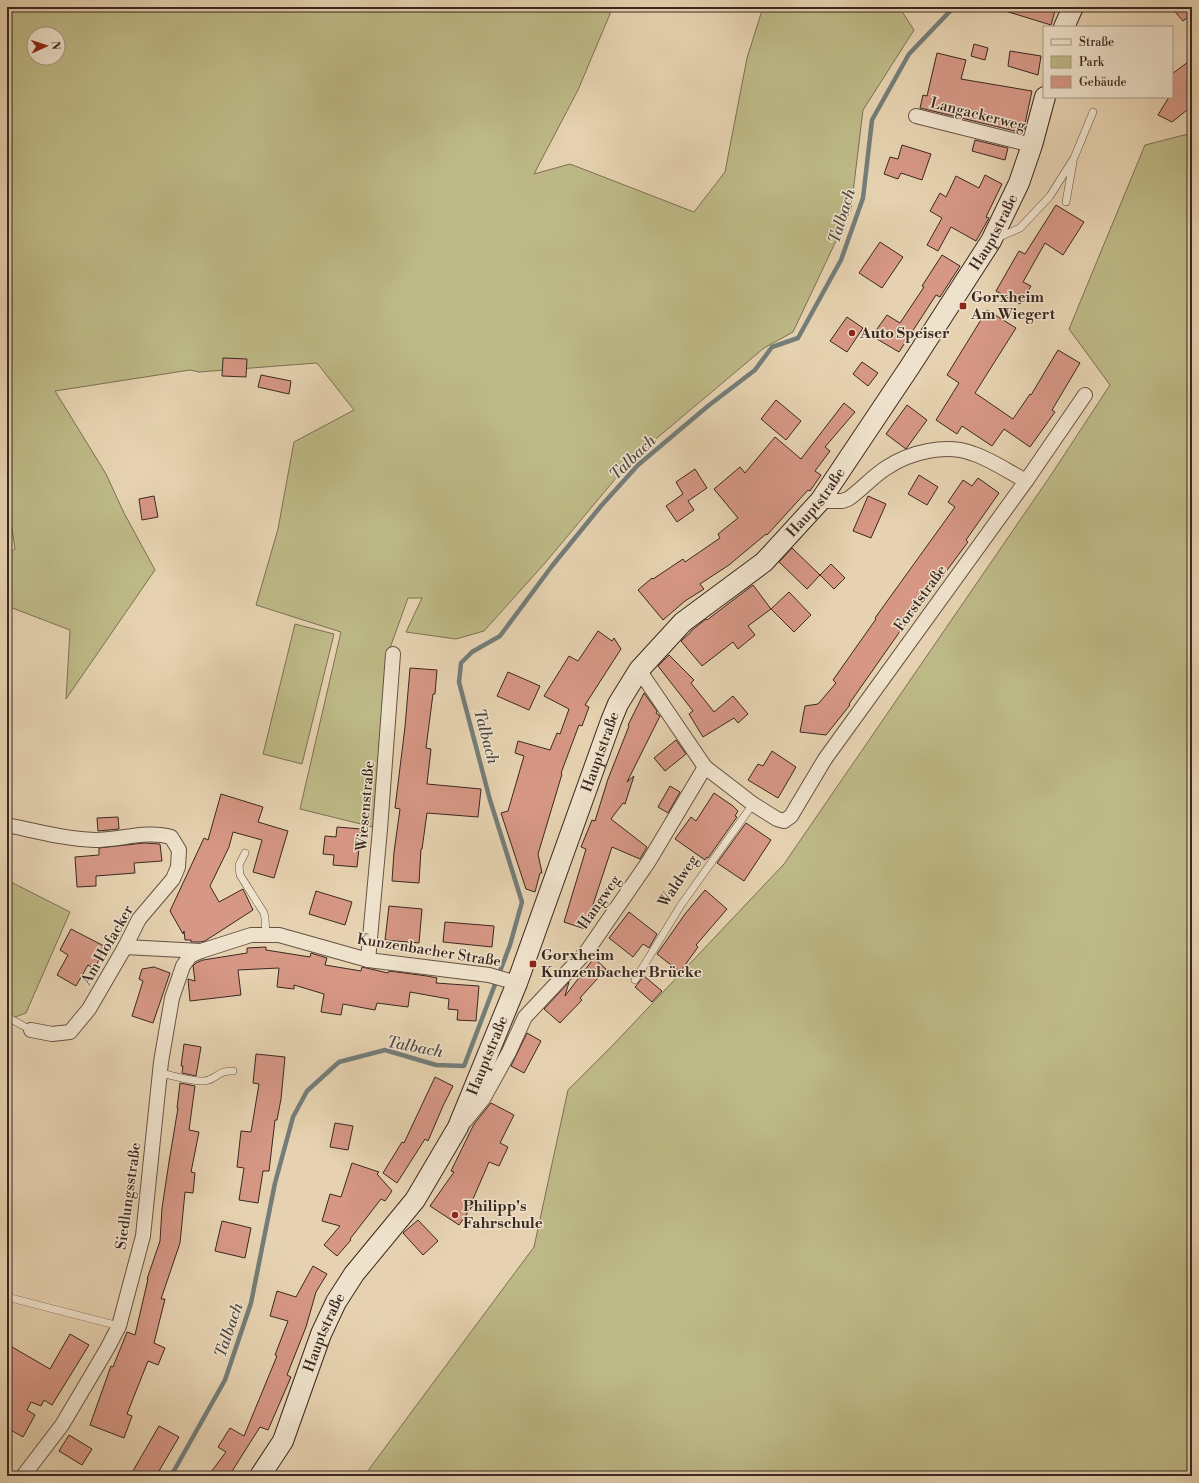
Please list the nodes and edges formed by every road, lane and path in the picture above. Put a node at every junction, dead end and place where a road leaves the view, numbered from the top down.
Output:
1 (1073, 7) edge
2 (1064, 26) edge
3 (1045, 98) edge
4 (1093, 112) dead end
5 (916, 116) dead end
6 (1032, 145) junction
7 (1074, 158) junction
8 (1066, 202) dead end
9 (991, 241) junction
10 (1085, 395) dead end
11 (1026, 481) junction
12 (820, 501) junction
13 (393, 654) dead end
14 (639, 670) junction
15 (704, 767) junction
16 (753, 804) junction
17 (7, 825) edge
18 (245, 853) dead end
19 (266, 935) junction
20 (125, 947) junction
21 (201, 950) junction
22 (368, 960) junction
23 (635, 980) dead end
24 (511, 981) junction
25 (7, 1017) edge
26 (31, 1030) joint
27 (233, 1071) dead end
28 (160, 1073) junction
29 (458, 1127) junction
30 (7, 1297) edge
31 (118, 1326) junction
32 (23, 1476) edge
33 (260, 1476) edge

1 - 2 main road
3 - 6 main road, Hauptstraße
4 - 7 lane
5 - 6 street, Langackerweg
6 - 9 main road, Hauptstraße
7 - 8 lane
7 - 9 lane
9 - 12 main road, Hauptstraße
10 - 11 street, Forststraße
11 - 12 street
11 - 16 street, Forststraße
12 - 14 main road, Hauptstraße
13 - 22 street, Wiesenstraße
14 - 15 street
14 - 24 main road, Hauptstraße
15 - 16 street
15 - 29 street, Hangweg
16 - 23 lane, Waldweg
17 - 20 street, Am Hofacker
18 - 19 lane
19 - 21 street, Kunzenbacher Straße
19 - 22 street, Kunzenbacher Straße
20 - 21 street, Kunzenbacher Straße
20 - 26 street, Am Hofacker
21 - 28 street, Siedlungsstraße
22 - 24 street, Kunzenbacher Straße
24 - 29 main road, Hauptstraße
25 - 26 lane
27 - 28 lane
28 - 31 street, Siedlungsstraße
29 - 33 main road, Hauptstraße
30 - 31 lane
31 - 32 street, Siedlungsstraße

